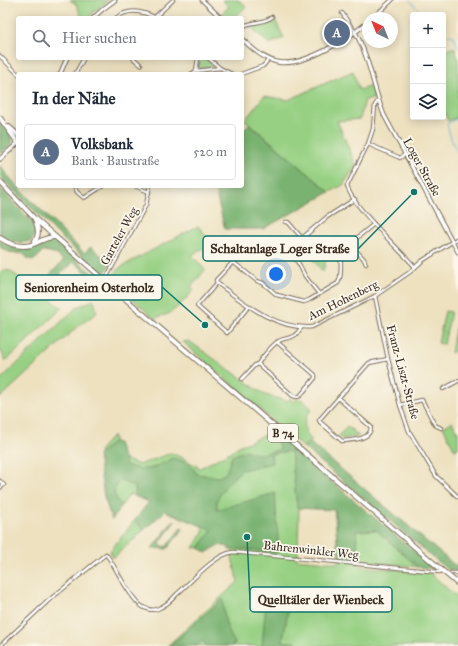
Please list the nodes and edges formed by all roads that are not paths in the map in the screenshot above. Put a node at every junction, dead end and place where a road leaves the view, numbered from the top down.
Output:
1 (115, 0) edge
2 (173, 0) edge
3 (202, 0) edge
4 (392, 0) edge
5 (379, 12) edge
6 (342, 13) dead end
7 (95, 16) edge
8 (118, 16) edge
9 (149, 16) edge
10 (157, 16) edge
11 (219, 16) edge
12 (272, 17) dead end
13 (244, 26) edge
14 (362, 27) edge
15 (355, 32) junction
16 (244, 41) edge
17 (0, 56) edge
18 (269, 59) junction
19 (66, 60) edge
20 (83, 60) edge
21 (135, 60) edge
22 (198, 60) edge
23 (210, 60) edge
24 (141, 65) dead end
25 (220, 68) junction
26 (196, 71) joint
27 (16, 72) edge
28 (61, 72) edge
29 (76, 72) edge
30 (228, 72) edge
31 (244, 73) edge
32 (378, 102) junction
33 (0, 118) edge
34 (6, 125) junction
35 (13, 130) joint
36 (16, 133) edge
37 (16, 140) edge
38 (368, 144) junction
39 (16, 145) edge
40 (404, 155) junction
41 (0, 159) edge
42 (0, 182) edge
43 (75, 188) edge
44 (100, 188) edge
45 (140, 188) edge
46 (150, 188) edge
47 (149, 192) junction
48 (354, 199) junction
49 (35, 219) junction
50 (285, 222) dead end
51 (374, 224) junction
52 (56, 237) junction
53 (0, 238) edge
54 (302, 238) junction
55 (458, 238) edge
56 (452, 241) junction
57 (350, 244) junction
58 (31, 245) junction
59 (288, 250) junction
60 (458, 252) edge
61 (232, 262) junction
62 (366, 264) dead end
63 (415, 267) junction
64 (216, 281) junction
65 (98, 293) dead end
66 (319, 294) junction
67 (375, 296) junction
68 (249, 306) junction
69 (301, 328) junction
70 (278, 342) junction
71 (388, 359) junction
72 (258, 364) junction
73 (242, 379) dead end
74 (458, 381) edge
75 (443, 389) dead end
76 (338, 398) junction
77 (400, 405) junction
78 (441, 428) dead end
79 (0, 481) edge
80 (0, 488) edge
81 (458, 497) edge
82 (440, 572) dead end
83 (451, 573) dead end
84 (458, 573) edge
85 (458, 584) edge
86 (0, 646) edge

1 - 7 street
2 - 10 street
3 - 11 street
4 - 5 street
6 - 15 street
8 - 9 street
12 - 13 street
14 - 15 street
15 - 18 street
15 - 32 street, Loger Straße
16 - 18 street
17 - 27 street
18 - 31 street
19 - 28 street
20 - 29 street
21 - 24 street
22 - 26 street
23 - 25 street
25 - 26 street
25 - 30 street
32 - 38 street
32 - 40 street, Loger Straße
33 - 34 main road
34 - 35 main road
34 - 37 main road
35 - 36 main road
38 - 40 street
38 - 48 street
39 - 41 main road
40 - 56 street, Loger Straße
42 - 49 main road, B 74
43 - 44 street
45 - 47 street
46 - 47 street, Garteler Weg
47 - 65 street, Garteler Weg
48 - 51 street
48 - 54 street
49 - 52 main road, B 74
49 - 58 main road
50 - 54 street
51 - 57 street
51 - 63 street
52 - 58 main road
52 - 85 main road, B 74, bridge
53 - 58 main road
54 - 59 street
55 - 56 street, Am Hohenberg
56 - 60 street, Loger Straße
56 - 63 street, Am Hohenberg
57 - 62 street
57 - 66 street
59 - 61 street
59 - 66 street
61 - 64 street
61 - 66 street
63 - 67 street, Am Hohenberg
64 - 68 street, Am Hohenberg
64 - 68 street
67 - 69 street, Am Hohenberg
67 - 71 street, Franz-Liszt-Straße
68 - 69 street, Am Hohenberg
69 - 70 street
70 - 72 street
70 - 72 street
71 - 76 street
71 - 77 street, Franz-Liszt-Straße
72 - 73 street
74 - 75 street
76 - 76 street
77 - 78 street
77 - 81 street, Franz-Liszt-Straße
79 - 80 street
82 - 86 street, Bahrenwinkler Weg
83 - 84 street

